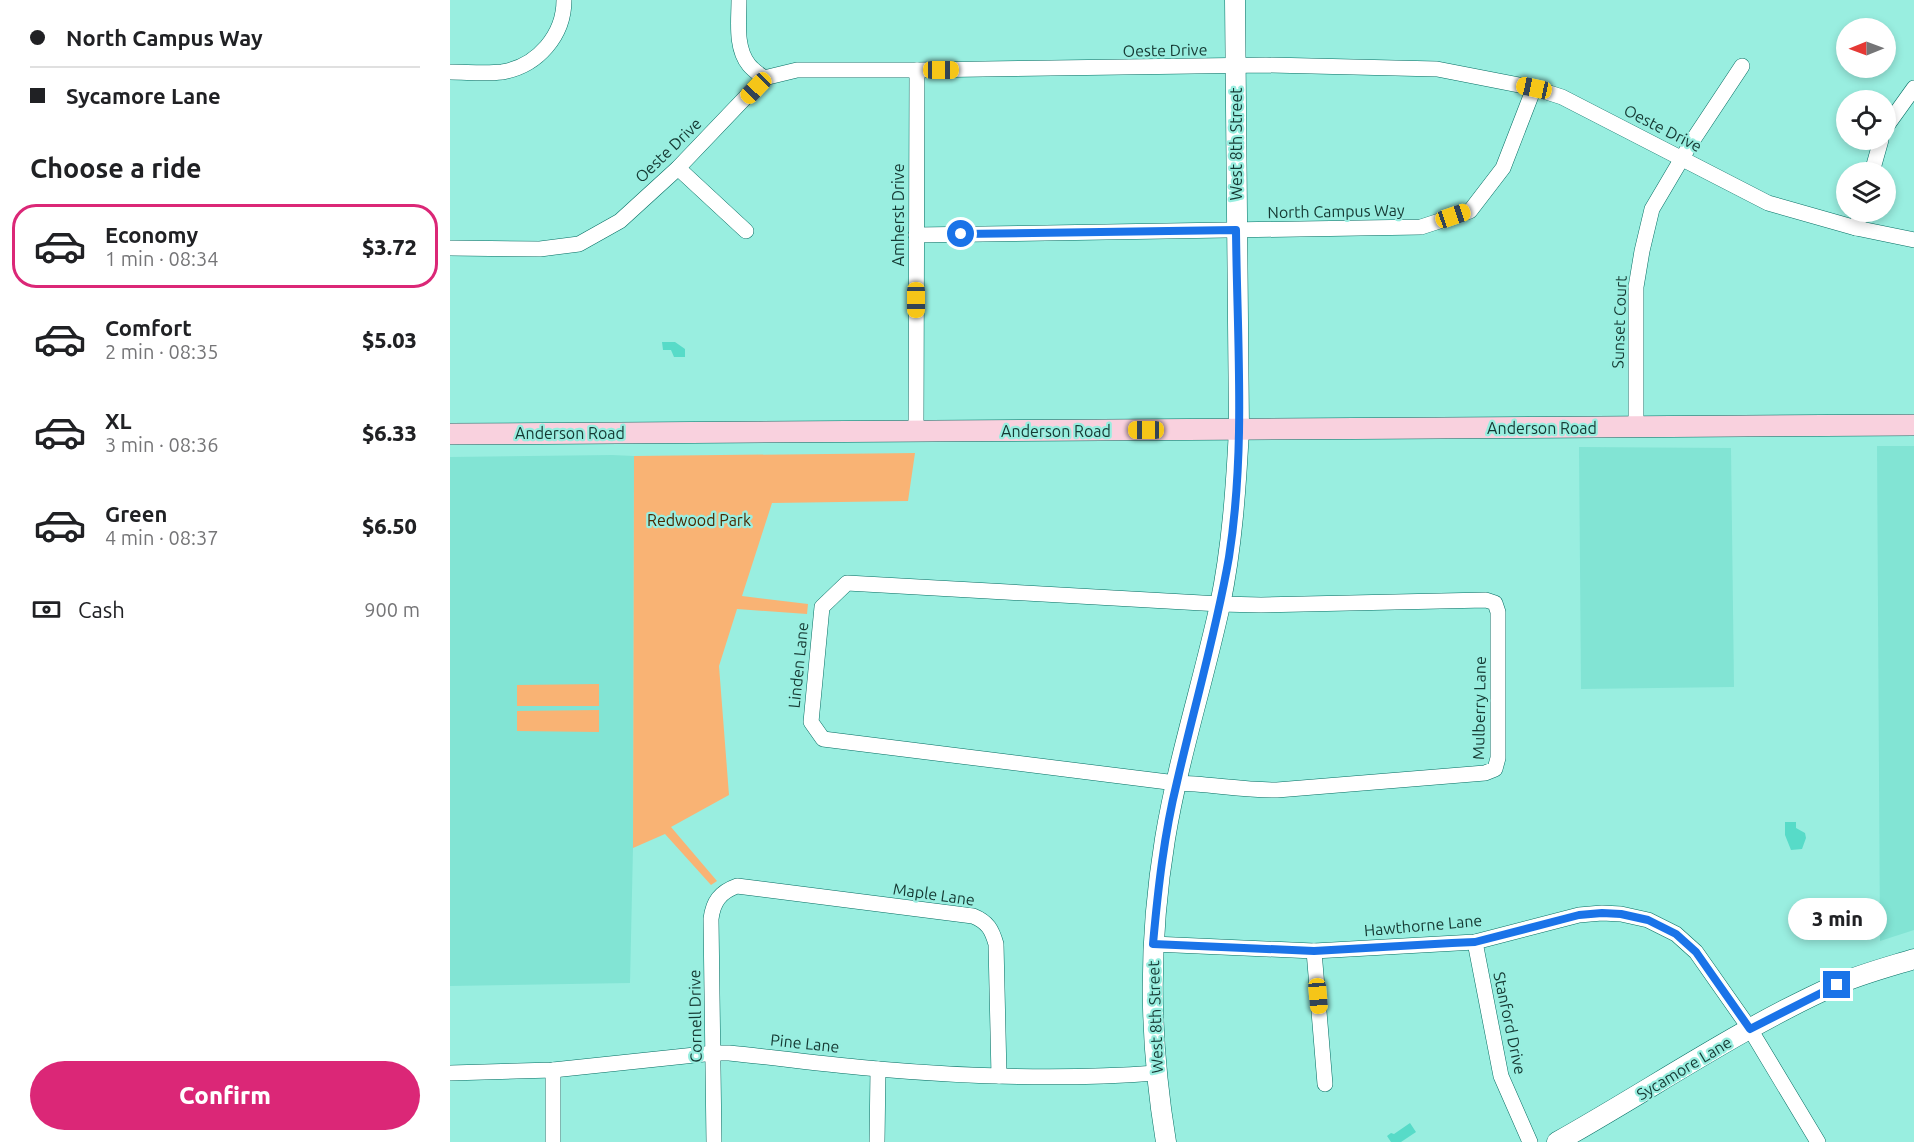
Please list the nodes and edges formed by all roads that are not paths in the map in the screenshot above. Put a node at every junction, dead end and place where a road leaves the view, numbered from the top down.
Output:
1 (564, 0) edge
2 (739, 0) edge
3 (1235, 0) edge
4 (1236, 66) junction
5 (1742, 66) dead end
6 (917, 70) junction
7 (450, 72) edge
8 (764, 78) junction
9 (1534, 88) junction
10 (1914, 88) edge
11 (1896, 113) edge
12 (1682, 158) junction
13 (678, 168) junction
14 (1858, 222) edge
15 (1856, 228) junction
16 (1236, 230) junction
17 (746, 231) dead end
18 (916, 235) junction
19 (1914, 240) edge
20 (450, 248) edge
21 (1914, 426) edge
22 (1636, 427) junction
23 (1239, 429) junction
24 (916, 432) junction
25 (450, 434) edge
26 (1220, 604) junction
27 (1176, 783) junction
28 (722, 893) joint
29 (1475, 942) junction
30 (1153, 944) junction
31 (1314, 951) junction
32 (1914, 959) edge
33 (1750, 1029) junction
34 (714, 1053) junction
35 (878, 1069) junction
36 (553, 1070) junction
37 (450, 1073) edge
38 (1156, 1073) junction
39 (999, 1076) junction
40 (1325, 1084) dead end
41 (553, 1142) edge
42 (714, 1142) edge
43 (878, 1142) edge
44 (1166, 1142) edge
45 (1530, 1142) edge
46 (1557, 1142) edge
47 (1818, 1142) edge

1 - 7 street
2 - 8 street
3 - 4 street, West 8th Street
4 - 6 street, Oeste Drive
4 - 9 street, Oeste Drive
4 - 16 street, West 8th Street
5 - 12 street, Sunset Court
6 - 8 street, Oeste Drive
6 - 18 street, Amherst Drive
8 - 13 street, Oeste Drive
9 - 12 street, Oeste Drive
9 - 16 street, North Campus Way
10 - 11 street
12 - 15 street, Oeste Drive
12 - 22 street, Sunset Court
13 - 17 street
13 - 20 street, Oeste Drive
14 - 15 street
15 - 19 street, Oeste Drive
16 - 18 street, North Campus Way
16 - 23 street, West 8th Street
18 - 24 street, Amherst Drive
21 - 22 main road, Anderson Road
22 - 23 main road, Anderson Road
23 - 24 main road, Anderson Road
23 - 26 street, West 8th Street
24 - 25 main road, Anderson Road
26 - 27 street, West 8th Street
26 - 27 street, Mulberry Lane
26 - 27 street, Linden Lane
27 - 30 street, West 8th Street
28 - 34 street, Cornell Drive
28 - 39 street, Maple Lane
29 - 31 street, Hawthorne Lane
29 - 33 street, Hawthorne Lane
29 - 45 street, Stanford Drive
30 - 31 street, Hawthorne Lane
30 - 38 street, West 8th Street
31 - 40 street
32 - 33 street, Sycamore Lane
33 - 46 street, Sycamore Lane
33 - 47 street, Hawthorne Lane
34 - 35 street, Pine Lane
34 - 36 street, Pine Lane
34 - 42 street, Cornell Drive
35 - 39 street, Pine Lane
35 - 43 street
36 - 37 street, Pine Lane
36 - 41 street
38 - 39 street, Pine Lane
38 - 44 street, West 8th Street

